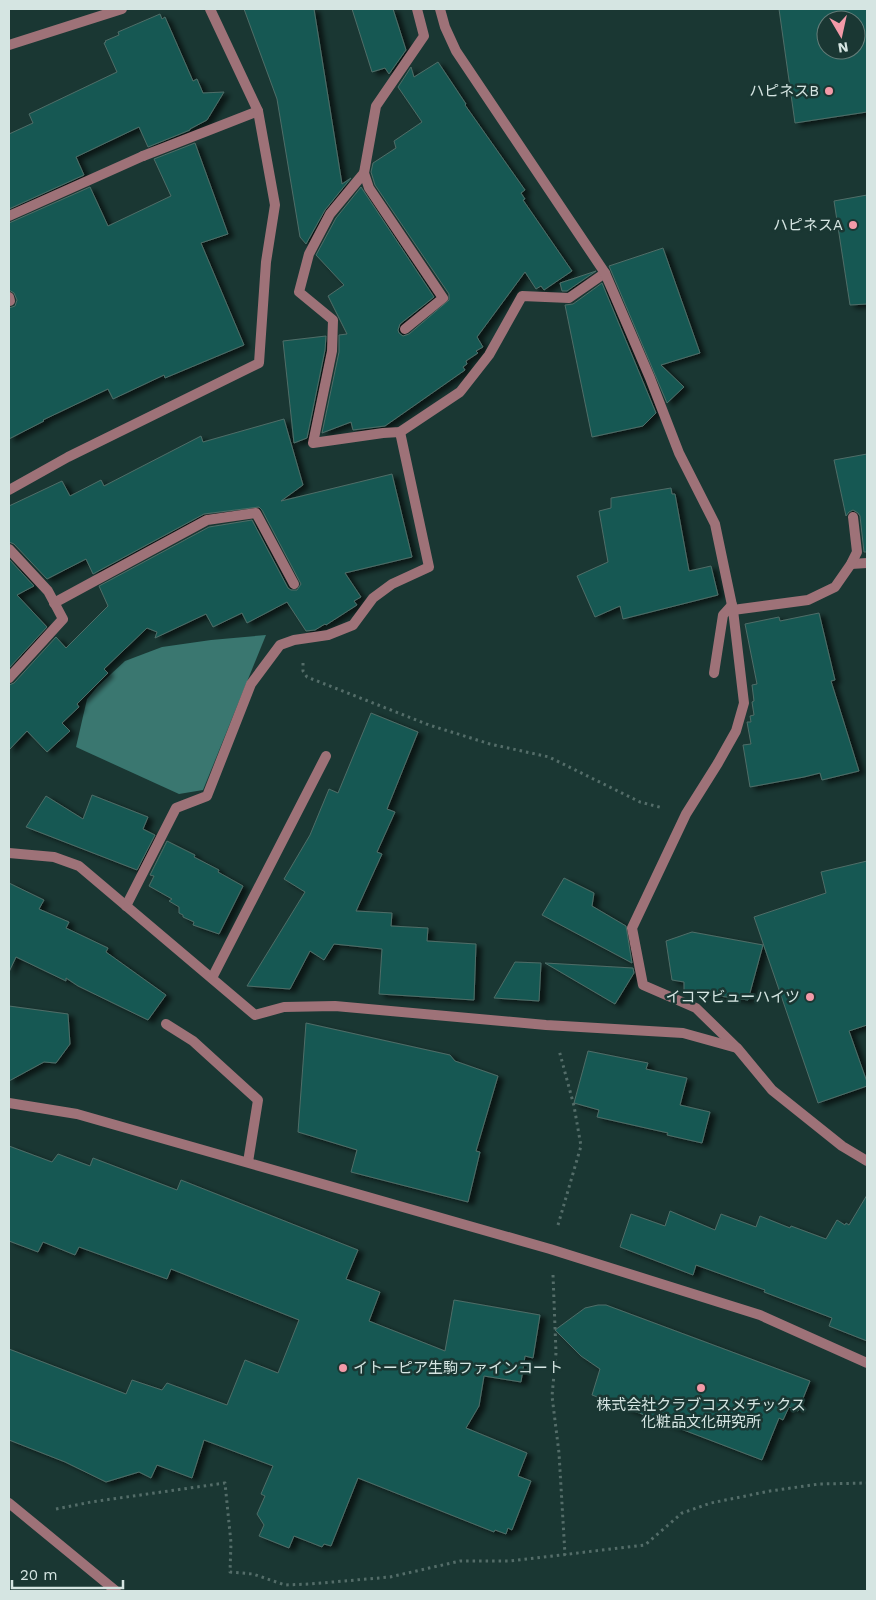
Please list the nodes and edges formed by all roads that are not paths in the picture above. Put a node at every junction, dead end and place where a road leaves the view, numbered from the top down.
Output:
1 (122, 9) edge
2 (210, 9) edge
3 (417, 9) edge
4 (440, 9) edge
5 (9, 45) edge
6 (258, 112) junction
7 (364, 173) junction
8 (9, 216) edge
9 (605, 273) junction
10 (405, 329) dead end
11 (400, 432) junction
12 (9, 490) edge
13 (853, 518) dead end
14 (9, 548) edge
15 (851, 564) junction
16 (867, 564) edge
17 (294, 584) dead end
18 (54, 603) junction
19 (732, 608) junction
20 (714, 672) dead end
21 (9, 678) edge
22 (326, 756) dead end
23 (9, 852) edge
24 (126, 906) junction
25 (212, 978) junction
26 (166, 1024) dead end
27 (738, 1048) junction
28 (9, 1103) edge
29 (867, 1161) edge
30 (248, 1162) junction
31 (867, 1364) edge
32 (13, 1506) edge
33 (116, 1591) edge

1 - 5 street
2 - 6 street
3 - 7 street
4 - 9 street
6 - 8 street
6 - 12 street
7 - 10 street
7 - 11 street
9 - 11 street
9 - 19 street
11 - 24 street
13 - 15 street
14 - 18 street
15 - 16 street
15 - 19 street
17 - 18 street
18 - 21 street
19 - 20 street
19 - 27 street
22 - 25 street
23 - 24 street
24 - 25 street
25 - 27 street
26 - 30 street
27 - 29 street
28 - 30 street
30 - 31 street
32 - 33 street

